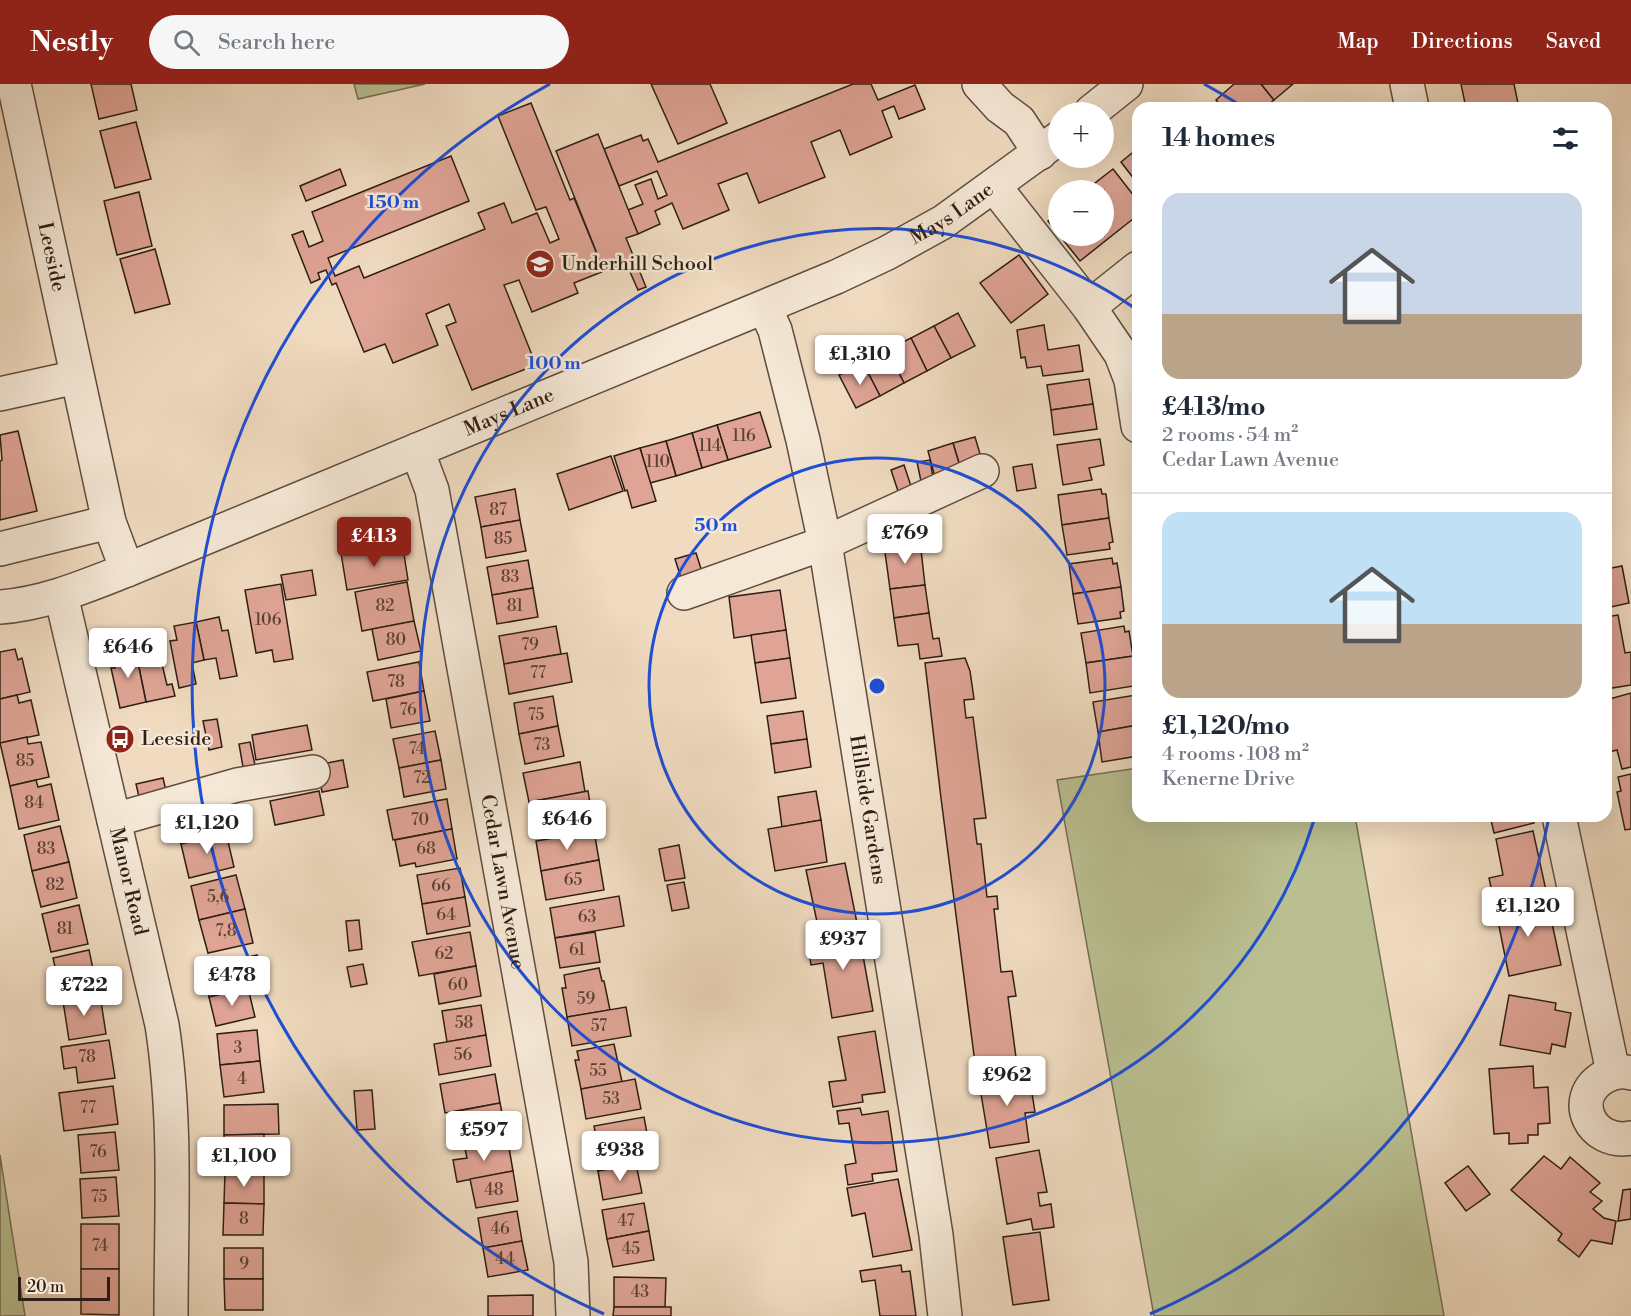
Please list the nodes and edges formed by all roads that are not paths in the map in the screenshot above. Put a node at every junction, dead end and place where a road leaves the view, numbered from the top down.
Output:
1 (14, 84) edge
2 (979, 84) edge
3 (1126, 84) edge
4 (1407, 84) edge
5 (1104, 102) edge
6 (1411, 102) edge
7 (1048, 145) edge
8 (1048, 147) edge
9 (994, 186) junction
10 (1132, 273) edge
11 (1089, 307) junction
12 (765, 308) junction
13 (77, 377) junction
14 (1132, 387) edge
15 (0, 394) edge
16 (417, 450) junction
17 (982, 471) dead end
18 (109, 522) junction
19 (825, 543) junction
20 (0, 549) edge
21 (127, 570) junction
22 (684, 593) dead end
23 (61, 595) junction
24 (0, 607) edge
25 (313, 772) dead end
26 (114, 820) junction
27 (1560, 822) edge
28 (1622, 1072) edge
29 (1631, 1138) edge
30 (171, 1316) edge
31 (573, 1316) edge
32 (945, 1316) edge

1 - 13 street, Leeside
2 - 7 street
3 - 5 street
4 - 6 street
8 - 9 street, Mays Lane
9 - 11 street
9 - 12 street, Mays Lane
10 - 11 street
11 - 14 street
12 - 16 street, Mays Lane
12 - 19 street, Hillside Gardens
13 - 15 street
13 - 18 street, Leeside
16 - 21 street, Mays Lane
16 - 31 street, Cedar Lawn Avenue
17 - 19 street
18 - 20 street
18 - 21 street, Leeside
19 - 22 street
19 - 32 street, Hillside Gardens
21 - 23 street, Mays Lane
23 - 24 street, Mays Lane
23 - 26 street, Manor Road
25 - 26 street
26 - 30 street, Manor Road
27 - 28 street
28 - 29 street

